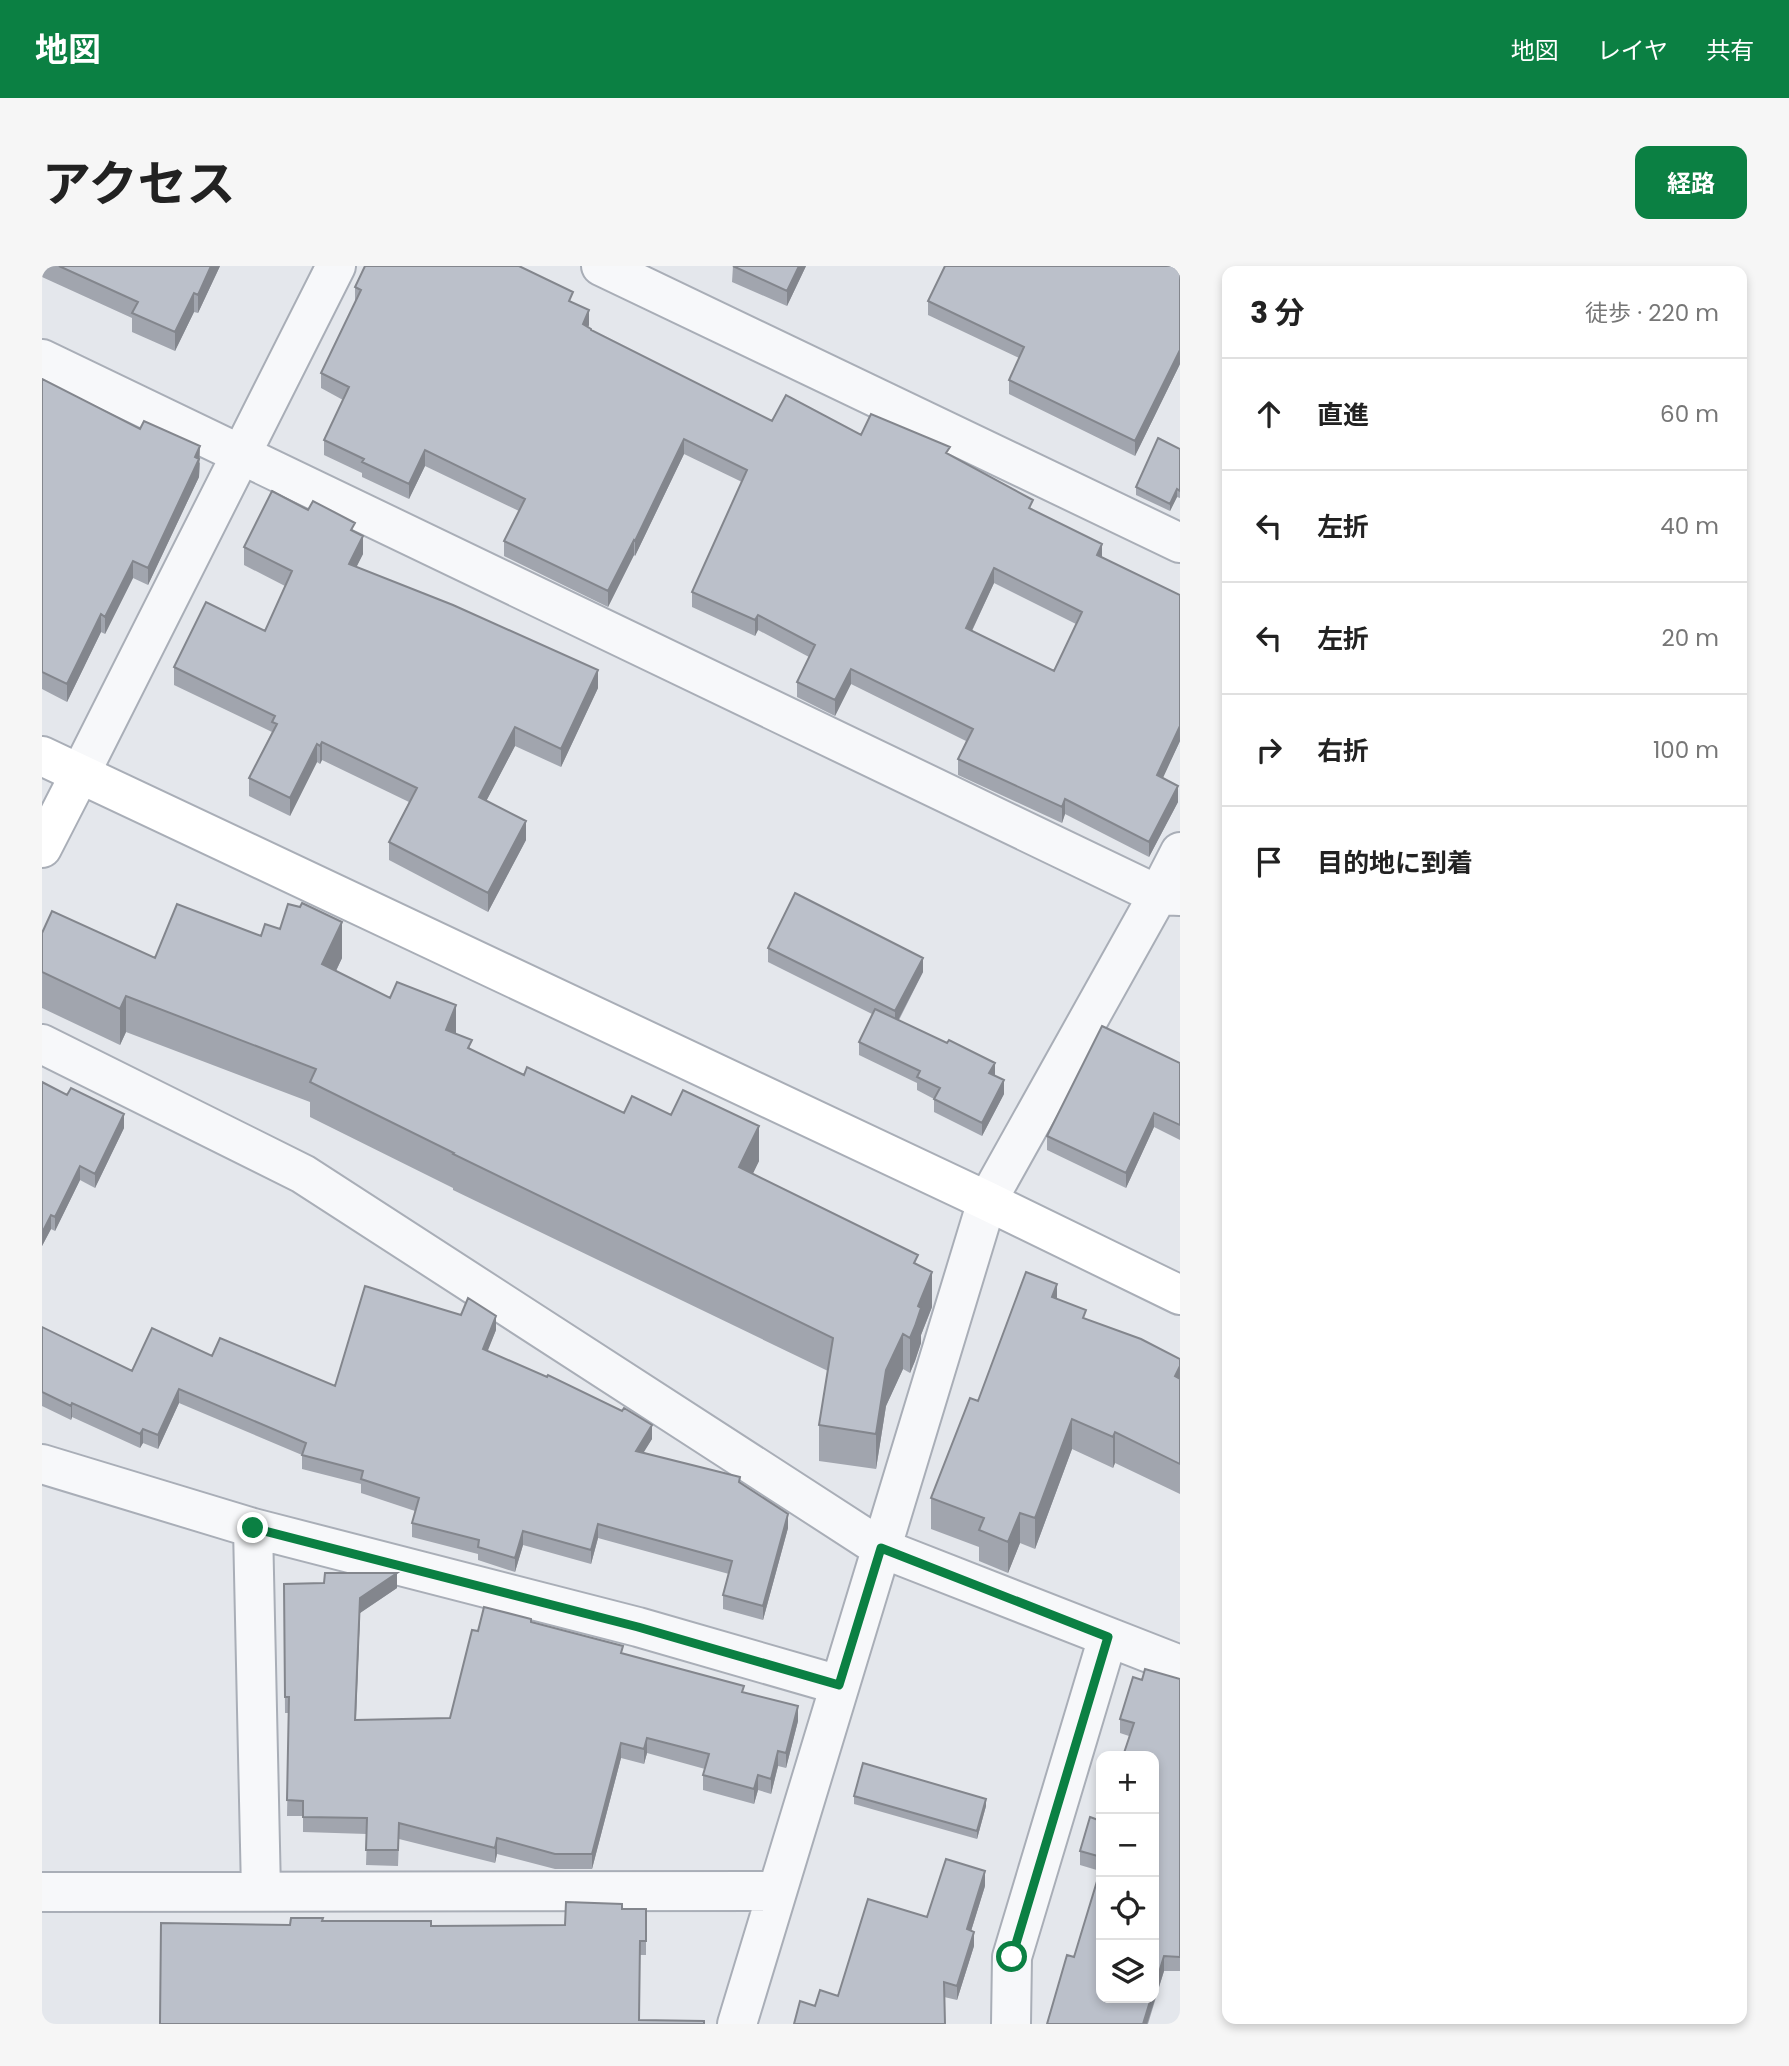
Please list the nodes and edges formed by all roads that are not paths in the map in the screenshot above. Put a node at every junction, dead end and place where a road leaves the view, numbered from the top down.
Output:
1 (336, 266) edge
2 (601, 266) edge
3 (42, 359) edge
4 (241, 454) junction
5 (1180, 543) edge
6 (42, 756) edge
7 (80, 774) junction
8 (42, 848) edge
9 (1180, 852) edge
10 (1169, 895) edge
11 (42, 1044) edge
12 (987, 1202) junction
13 (1180, 1295) edge
14 (42, 1464) edge
15 (253, 1528) junction
16 (881, 1548) junction
17 (1108, 1637) junction
18 (1180, 1665) edge
19 (839, 1685) junction
20 (261, 1891) junction
21 (776, 1891) junction
22 (42, 1892) edge
23 (737, 2024) edge
24 (1011, 2024) edge

1 - 4 street
2 - 5 street
3 - 4 street
4 - 7 street
4 - 10 street
6 - 7 street
7 - 8 street
7 - 12 street
9 - 10 street
10 - 12 street
11 - 16 street
12 - 13 street
12 - 16 street
14 - 15 street
15 - 19 street
15 - 20 street
16 - 17 street
16 - 19 street
17 - 18 street
17 - 24 street
19 - 21 street
20 - 21 street
20 - 22 street
21 - 23 street

